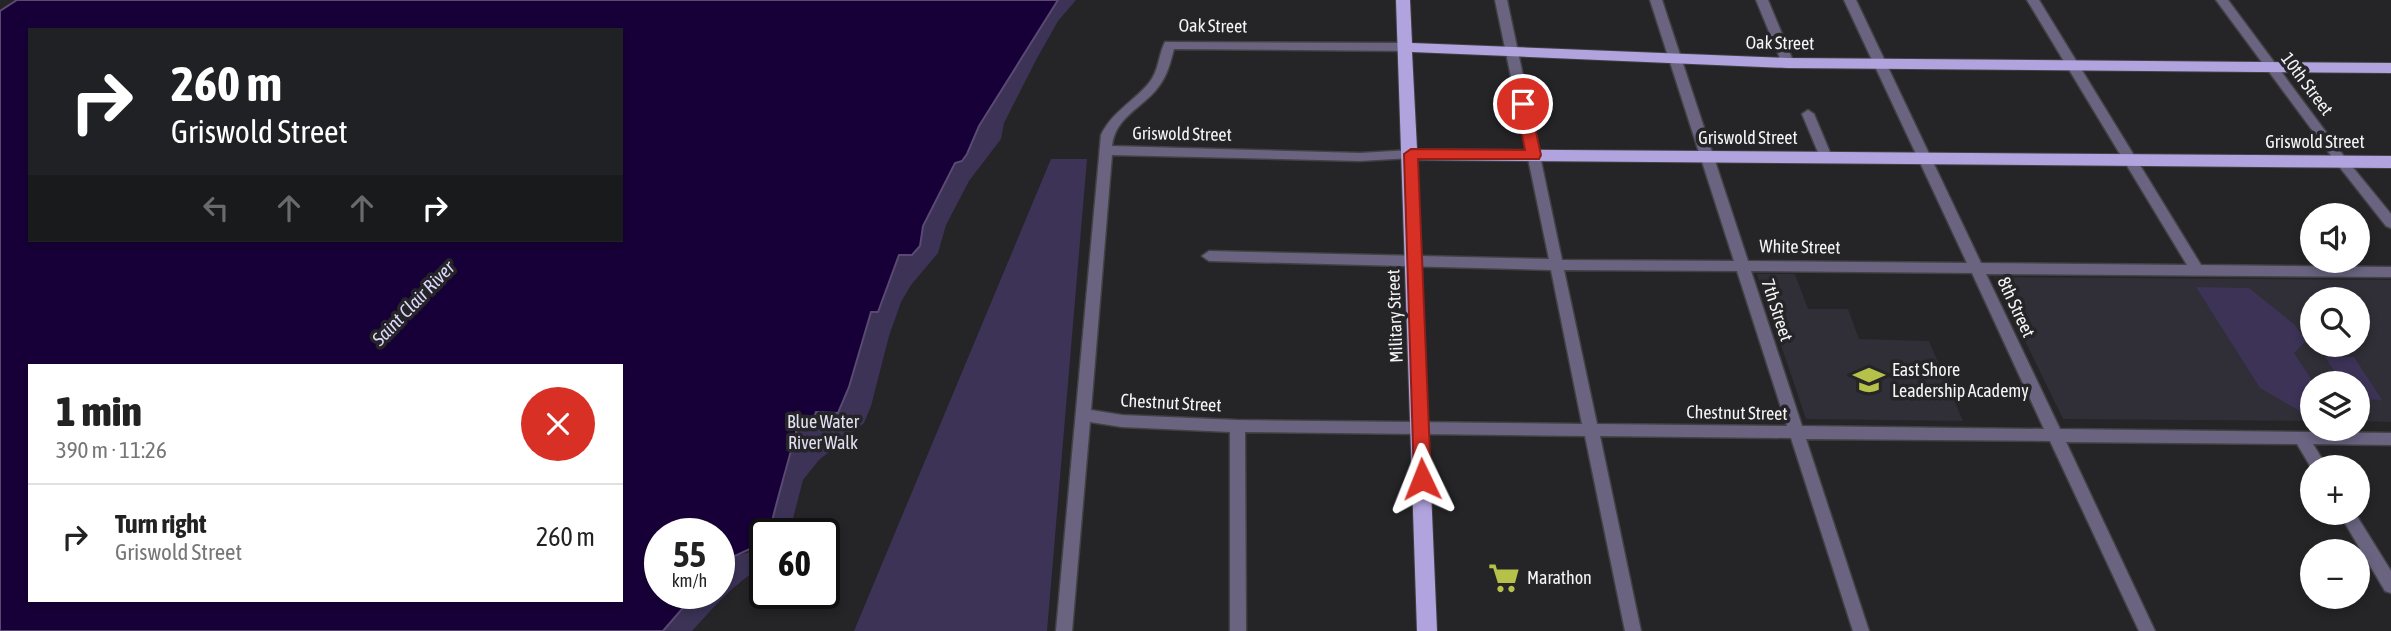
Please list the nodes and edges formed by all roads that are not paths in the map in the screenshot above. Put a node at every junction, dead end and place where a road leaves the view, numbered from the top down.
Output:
1 (1403, 0) edge
2 (1501, 0) edge
3 (1656, 0) edge
4 (1762, 0) edge
5 (1850, 0) edge
6 (2033, 0) edge
7 (2222, 0) edge
8 (1405, 47) junction
9 (1513, 53) junction
10 (1676, 60) junction
11 (1788, 63) junction
12 (1880, 64) junction
13 (2073, 66) junction
14 (2272, 67) junction
15 (2391, 68) edge
16 (1808, 114) dead end
17 (1106, 150) junction
18 (1411, 154) junction
19 (1534, 155) junction
20 (1707, 158) junction
21 (1826, 158) junction
22 (1925, 159) junction
23 (2130, 160) junction
24 (2342, 162) junction
25 (2391, 162) edge
26 (2391, 223) edge
27 (1209, 256) dead end
28 (1414, 262) junction
29 (1556, 264) junction
30 (1742, 266) junction
31 (1977, 268) junction
32 (2197, 270) junction
33 (2391, 272) edge
34 (1084, 415) junction
35 (1237, 426) junction
36 (1421, 429) junction
37 (1590, 430) junction
38 (1796, 433) junction
39 (2056, 436) junction
40 (2300, 438) edge
41 (2370, 439) edge
42 (2391, 439) edge
43 (2354, 525) edge
44 (2391, 586) edge
45 (1064, 631) edge
46 (1238, 631) edge
47 (1433, 631) edge
48 (1633, 631) edge
49 (1861, 631) edge
50 (2147, 631) edge

1 - 8 main road, Military Street
2 - 9 street
3 - 10 street, 7th Street
4 - 11 street
5 - 12 street, 8th Street
6 - 13 street
7 - 14 street, 10th Street
8 - 9 main road, Oak Street
8 - 17 street, Oak Street
8 - 18 main road, Military Street
9 - 10 main road, Oak Street
9 - 19 street
10 - 11 main road, Oak Street
10 - 20 street, 7th Street
11 - 12 main road, Oak Street
12 - 13 main road, Oak Street
12 - 22 street, 8th Street
13 - 14 main road, Oak Street
13 - 23 street
14 - 15 main road, Oak Street
14 - 24 street, 10th Street
16 - 21 street
17 - 18 street, Griswold Street
17 - 34 street
18 - 19 main road, Griswold Street
18 - 28 main road, Military Street
19 - 20 main road, Griswold Street
19 - 29 street
20 - 21 main road, Griswold Street
20 - 30 street, 7th Street
21 - 22 main road, Griswold Street
22 - 23 main road, Griswold Street
22 - 31 street, 8th Street
23 - 24 main road, Griswold Street
23 - 32 street
24 - 25 main road, Griswold Street
24 - 26 street, 10th Street
27 - 28 street, White Street
28 - 29 street, White Street
28 - 36 main road, Military Street
29 - 30 street, White Street
29 - 37 street
30 - 31 street, White Street
30 - 38 street, 7th Street
31 - 32 street, White Street
31 - 39 street, 8th Street
32 - 33 street, White Street
34 - 35 street, Chestnut Street
34 - 45 street
35 - 36 street, Chestnut Street
35 - 46 street
36 - 37 street, Chestnut Street
36 - 47 main road, Military Street
37 - 38 street, Chestnut Street
37 - 48 street
38 - 39 street, Chestnut Street
38 - 49 street, 7th Street
39 - 40 street, Chestnut Street
39 - 50 street, 8th Street
41 - 42 street, Chestnut Street
43 - 44 street

